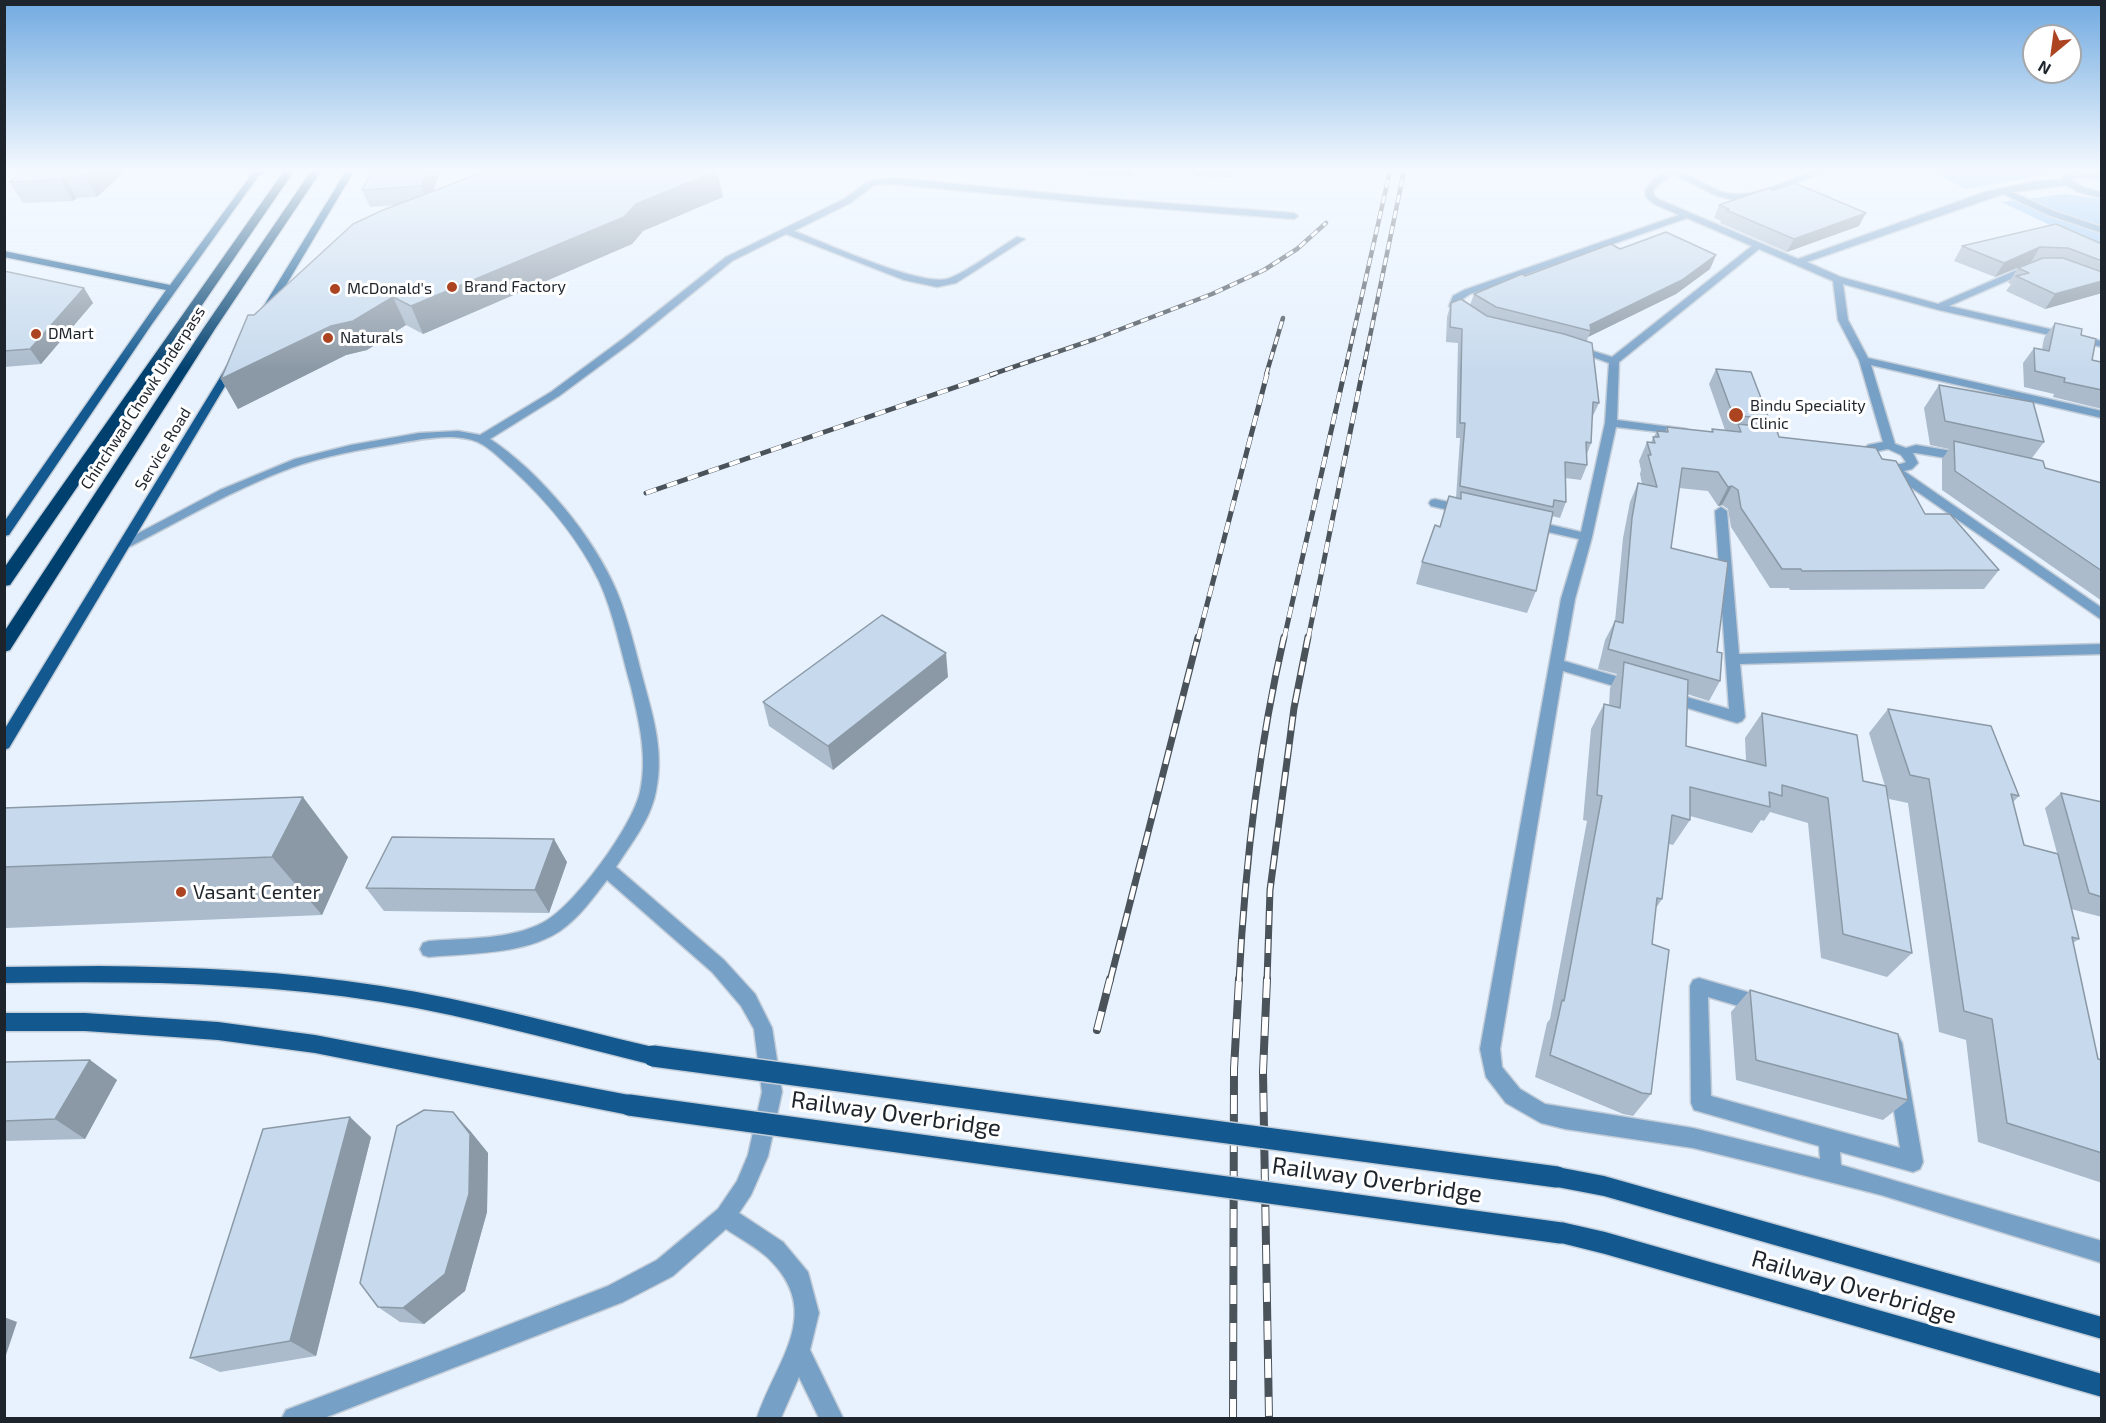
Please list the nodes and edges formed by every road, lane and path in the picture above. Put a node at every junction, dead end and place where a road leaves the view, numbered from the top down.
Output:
1 (210, 237) edge
2 (243, 237) edge
3 (271, 237) edge
4 (310, 237) edge
5 (773, 237) edge
6 (802, 237) edge
7 (1624, 237) edge
8 (1737, 237) edge
9 (1867, 237) edge
10 (1020, 239) dead end
11 (1757, 246) junction
12 (4, 254) edge
13 (1798, 262) junction
14 (2042, 266) edge
15 (1838, 279) junction
16 (172, 288) junction
17 (1939, 307) junction
18 (1473, 320) edge
19 (258, 323) edge
20 (1562, 344) edge
21 (2102, 344) edge
22 (240, 354) edge
23 (1864, 360) junction
24 (1614, 361) junction
25 (2102, 415) edge
26 (1611, 423) junction
27 (1693, 432) edge
28 (483, 438) junction
29 (1890, 446) junction
30 (1904, 452) junction
31 (1980, 460) edge
32 (1890, 467) junction
33 (1435, 503) dead end
34 (1721, 511) dead end
35 (1482, 513) edge
36 (1516, 521) edge
37 (4, 532) edge
38 (1586, 537) junction
39 (124, 544) junction
40 (4, 581) edge
41 (2084, 602) junction
42 (2102, 603) edge
43 (2102, 615) edge
44 (4, 646) edge
45 (2102, 649) edge
46 (1733, 659) junction
47 (1556, 664) junction
48 (4, 744) edge
49 (605, 868) junction
50 (429, 949) dead end
51 (4, 975) edge
52 (4, 1022) edge
53 (1828, 1139) junction
54 (1832, 1172) junction
55 (725, 1216) junction
56 (2102, 1252) edge
57 (2102, 1328) edge
58 (798, 1351) junction
59 (2102, 1386) edge
60 (294, 1419) edge
61 (769, 1419) edge
62 (831, 1419) edge

1 - 16 main road
2 - 40 highway, Chinchwad Chowk Underpass
3 - 44 highway, Chinchwad Chowk Underpass
4 - 19 main road
5 - 28 street
6 - 10 street
7 - 18 street
8 - 11 street
9 - 13 street
11 - 13 street
11 - 24 street
12 - 16 main road
13 - 15 street
14 - 17 street
15 - 17 street
15 - 23 street
16 - 37 main road
17 - 21 street
20 - 24 street
22 - 39 main road, Service Road
23 - 25 street
23 - 29 street
24 - 26 street
26 - 27 street
26 - 38 street
28 - 39 street
28 - 49 street
29 - 30 street
29 - 32 street
30 - 31 street
30 - 32 street
32 - 41 street
33 - 35 street
34 - 46 street
36 - 38 street
38 - 47 street
39 - 48 main road, Service Road
41 - 42 street
41 - 43 street
45 - 46 street
46 - 47 street
47 - 54 street
49 - 50 street
49 - 55 street
51 - 57 main road, Railway Overbridge, bridge
52 - 59 main road, Railway Overbridge, bridge
53 - 53 street
53 - 54 street
54 - 56 street
55 - 58 street
55 - 60 street
58 - 61 street
58 - 62 street

